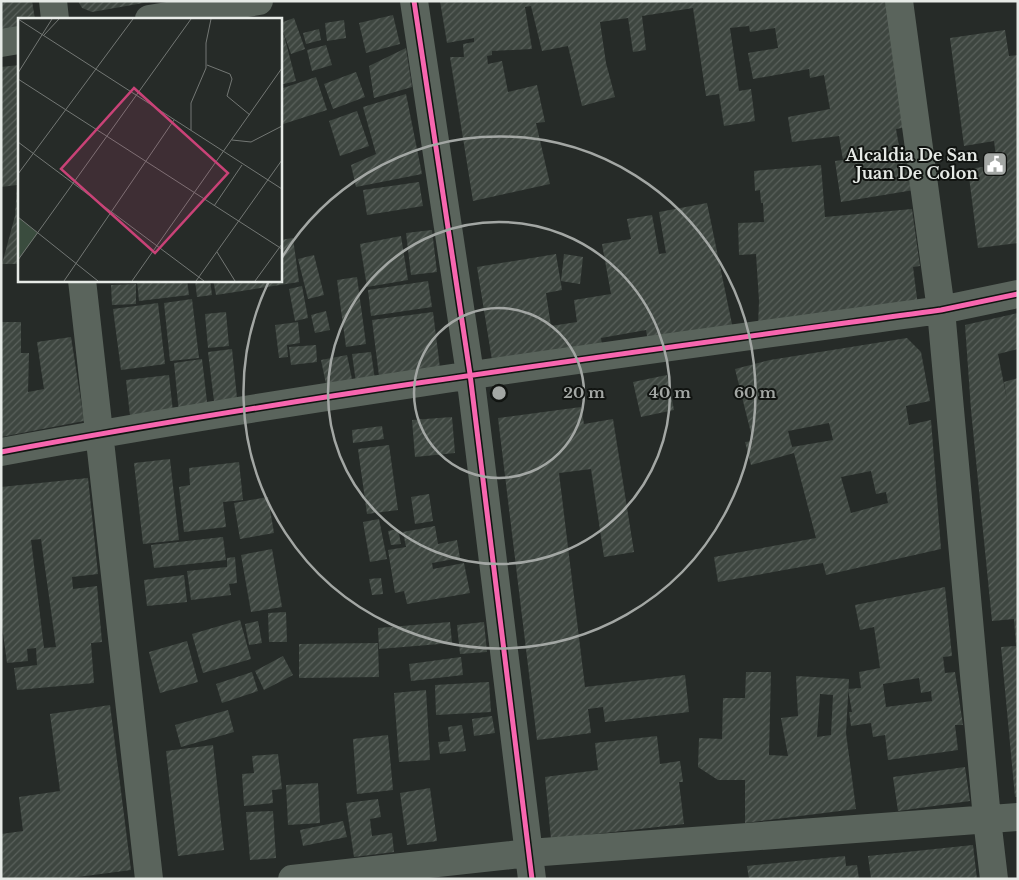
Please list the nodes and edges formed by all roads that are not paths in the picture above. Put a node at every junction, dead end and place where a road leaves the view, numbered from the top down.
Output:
1 (53, 1) edge
2 (259, 1) edge
3 (414, 1) edge
4 (899, 1) edge
5 (55, 18) edge
6 (155, 18) edge
7 (18, 40) edge
8 (1, 43) edge
9 (82, 281) edge
10 (1018, 294) edge
11 (941, 310) junction
12 (470, 374) junction
13 (98, 434) junction
14 (1, 452) edge
15 (1018, 817) edge
16 (987, 819) junction
17 (531, 866) edge
18 (149, 879) edge
19 (292, 879) edge
20 (994, 879) edge

1 - 5 street
2 - 6 street
3 - 12 street
4 - 11 street
7 - 8 street
9 - 13 street
10 - 11 street
11 - 12 street
11 - 16 street
12 - 13 street
12 - 17 street
13 - 14 street
13 - 18 street
15 - 16 street
16 - 17 street
16 - 20 street
17 - 19 street

